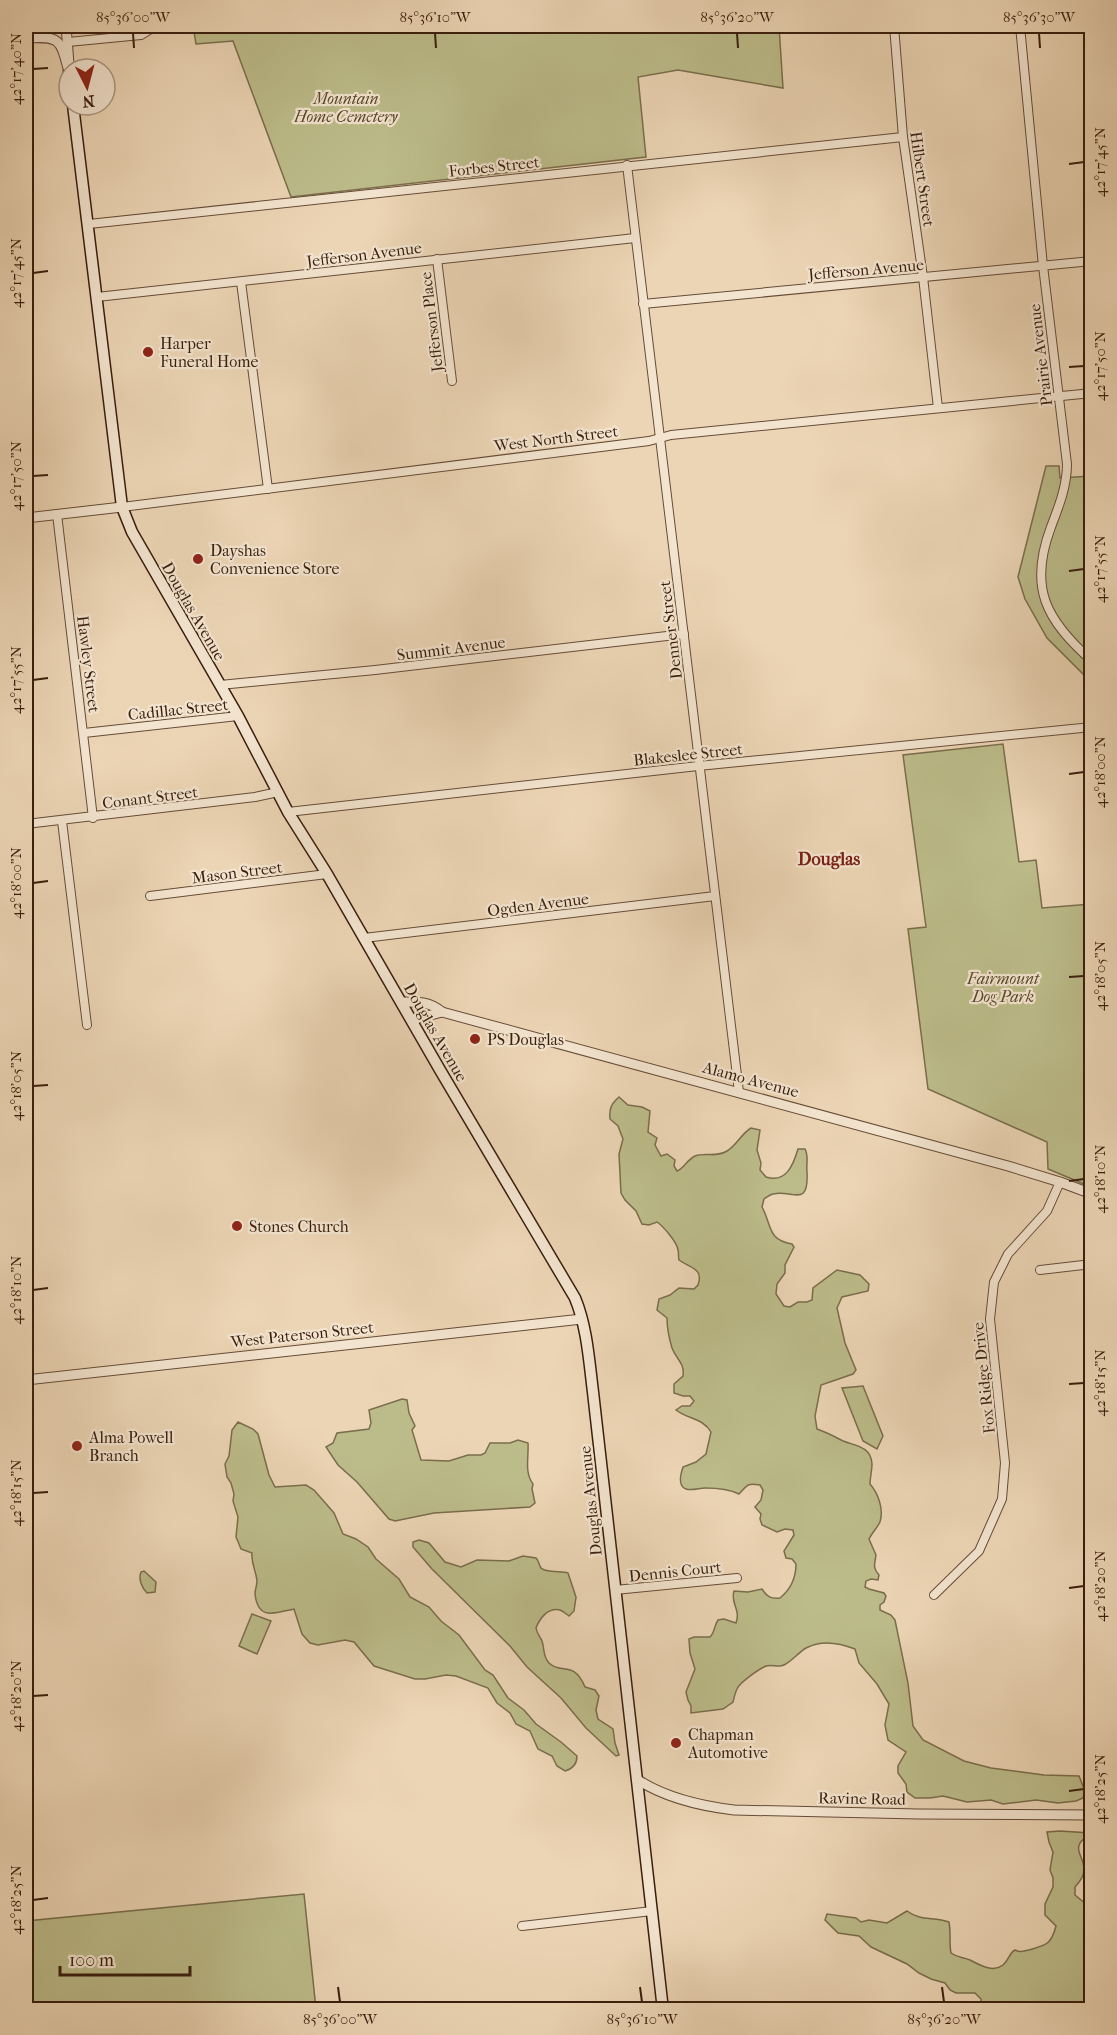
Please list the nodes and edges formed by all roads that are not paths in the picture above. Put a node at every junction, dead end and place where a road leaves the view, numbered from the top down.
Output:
1 (66, 26) edge
2 (150, 26) edge
3 (894, 26) edge
4 (1020, 26) edge
5 (26, 38) edge
6 (68, 42) junction
7 (64, 57) edge
8 (68, 57) edge
9 (75, 117) edge
10 (903, 137) junction
11 (627, 165) junction
12 (89, 224) junction
13 (635, 238) junction
14 (437, 259) junction
15 (1092, 261) edge
16 (1043, 266) junction
17 (923, 278) junction
18 (241, 282) junction
19 (97, 297) junction
20 (643, 304) junction
21 (452, 381) dead end
22 (1092, 393) edge
23 (1059, 395) junction
24 (938, 408) junction
25 (660, 438) junction
26 (268, 489) junction
27 (122, 507) junction
28 (57, 514) junction
29 (26, 518) edge
30 (684, 634) junction
31 (1092, 662) edge
32 (220, 685) junction
33 (238, 716) junction
34 (1092, 727) edge
35 (84, 733) junction
36 (698, 766) junction
37 (278, 792) junction
38 (288, 812) junction
39 (93, 818) junction
40 (63, 821) junction
41 (26, 824) edge
42 (327, 874) junction
43 (150, 896) dead end
44 (715, 897) junction
45 (364, 938) junction
46 (401, 1002) junction
47 (442, 1012) junction
48 (412, 1020) junction
49 (87, 1025) dead end
50 (739, 1092) junction
51 (1060, 1182) junction
52 (1092, 1194) edge
53 (1092, 1264) edge
54 (1040, 1270) dead end
55 (582, 1319) junction
56 (26, 1380) edge
57 (737, 1578) dead end
58 (615, 1590) junction
59 (934, 1595) dead end
60 (638, 1780) junction
61 (1092, 1815) edge
62 (652, 1911) junction
63 (522, 1926) dead end
64 (663, 2010) edge

1 - 6 street
2 - 6 street
3 - 10 street, Hilbert Street
4 - 16 street, Prairie Avenue
5 - 7 street
6 - 8 street
9 - 12 main road, Douglas Avenue
10 - 11 street, Forbes Street
10 - 17 street, Hilbert Street
11 - 12 street, Forbes Street
11 - 13 street, Denner Street
12 - 19 main road, Douglas Avenue
13 - 14 street, Jefferson Avenue
13 - 20 street, Denner Street
14 - 18 street, Jefferson Avenue
14 - 21 street, Jefferson Place
15 - 16 street, Jefferson Avenue
16 - 17 street, Jefferson Avenue
16 - 23 street, Prairie Avenue
17 - 20 street, Jefferson Avenue
17 - 24 street, Hilbert Street
18 - 19 street, Jefferson Avenue
18 - 26 street
19 - 27 main road, Douglas Avenue
20 - 25 street, Denner Street
22 - 23 street, West North Street
23 - 24 street, West North Street
23 - 31 street, Prairie Avenue
24 - 25 street, West North Street
25 - 26 street, West North Street
25 - 30 street, Denner Street
26 - 27 street, West North Street
27 - 28 street, West North Street
27 - 32 main road, Douglas Avenue
28 - 29 street, West North Street
28 - 35 street, Hawley Street
30 - 32 street, Summit Avenue
30 - 36 street, Denner Street
32 - 33 main road, Douglas Avenue
33 - 35 street, Cadillac Street
33 - 37 main road, Douglas Avenue
34 - 36 street, Blakeslee Street
35 - 39 street, Hawley Street
36 - 38 street, Blakeslee Street
36 - 44 street, Denner Street
37 - 38 main road, Douglas Avenue
37 - 39 street, Conant Street
38 - 42 main road, Douglas Avenue
39 - 40 street, Conant Street
40 - 41 street, Conant Street
40 - 49 street
42 - 43 street, Mason Street
42 - 45 main road, Douglas Avenue
44 - 45 street, Ogden Avenue
44 - 50 street, Denner Street
45 - 46 main road, Douglas Avenue
46 - 47 street, Alamo Avenue
46 - 48 main road, Douglas Avenue
47 - 48 street
47 - 50 street, Alamo Avenue
48 - 55 main road, Douglas Avenue
50 - 51 street, Alamo Avenue
51 - 52 street, Alamo Avenue
51 - 59 street, Fox Ridge Drive
53 - 54 street
55 - 56 street, West Paterson Street
55 - 58 main road, Douglas Avenue
57 - 58 street, Dennis Court
58 - 60 main road, Douglas Avenue
60 - 61 street, Ravine Road
60 - 62 main road, Douglas Avenue
62 - 63 street
62 - 64 main road, Douglas Avenue

